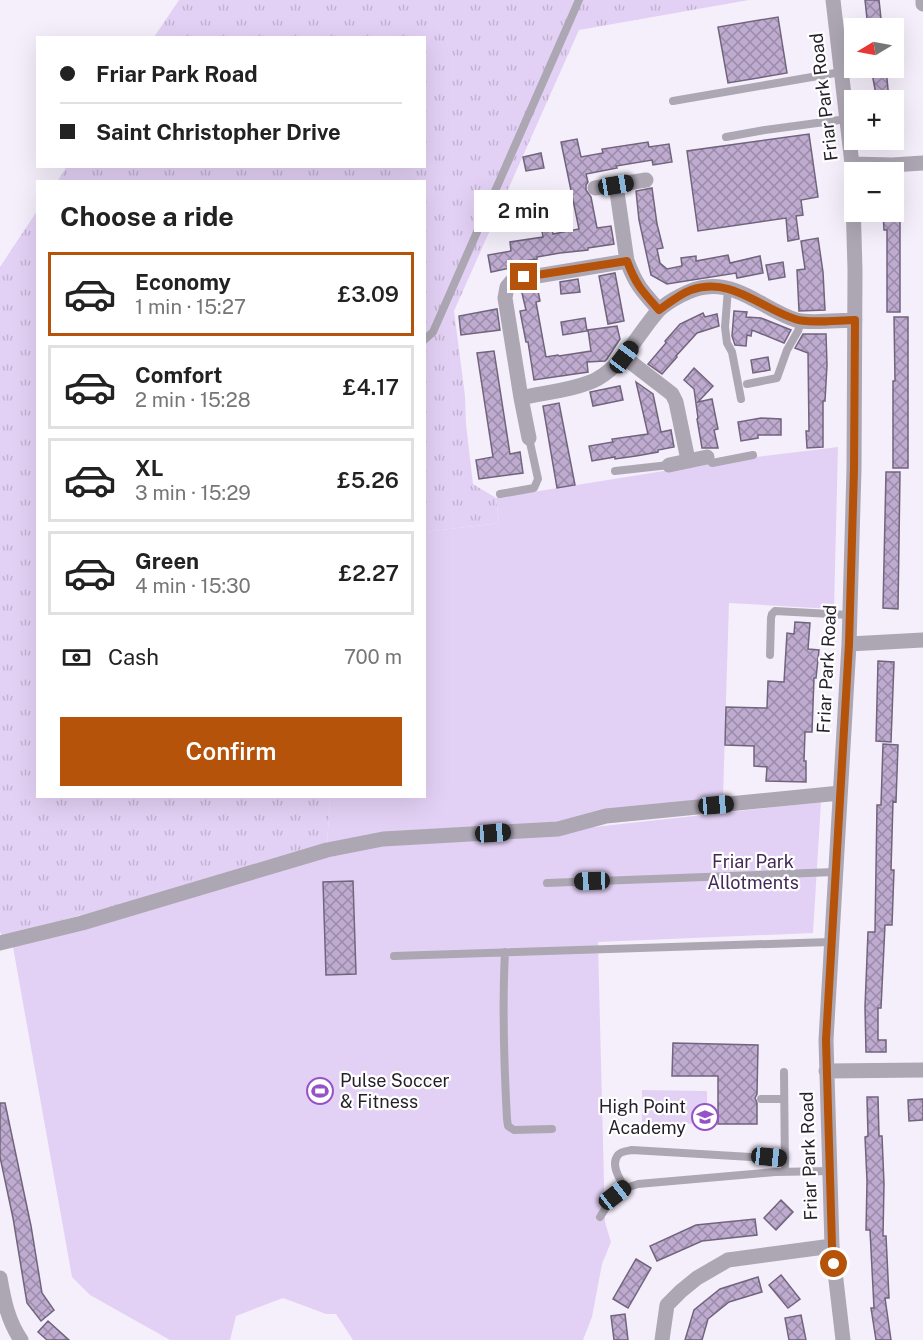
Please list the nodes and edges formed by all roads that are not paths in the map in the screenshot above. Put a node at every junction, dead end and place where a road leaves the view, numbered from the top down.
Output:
1 (579, 0) edge
2 (832, 0) edge
3 (841, 72) junction
4 (844, 96) edge
5 (673, 101) dead end
6 (844, 119) edge
7 (726, 136) dead end
8 (904, 164) edge
9 (923, 164) edge
10 (646, 180) dead end
11 (616, 185) junction
12 (595, 188) dead end
13 (854, 222) edge
14 (627, 261) junction
15 (728, 289) junction
16 (659, 310) junction
17 (855, 320) junction
18 (801, 321) junction
19 (426, 338) edge
20 (624, 357) junction
21 (747, 384) dead end
22 (521, 398) junction
23 (741, 399) dead end
24 (529, 438) joint
25 (753, 455) dead end
26 (707, 457) joint
27 (688, 460) junction
28 (669, 465) joint
29 (615, 471) dead end
30 (500, 494) dead end
31 (850, 615) junction
32 (923, 640) edge
33 (849, 644) junction
34 (770, 655) dead end
35 (840, 793) junction
36 (835, 872) junction
37 (547, 883) dead end
38 (830, 942) junction
39 (0, 943) edge
40 (505, 952) junction
41 (394, 956) dead end
42 (923, 1070) edge
43 (826, 1071) junction
44 (784, 1072) dead end
45 (761, 1099) dead end
46 (784, 1099) junction
47 (552, 1129) dead end
48 (785, 1159) junction
49 (830, 1171) junction
50 (785, 1172) junction
51 (625, 1188) junction
52 (600, 1217) dead end
53 (832, 1246) junction
54 (0, 1278) edge
55 (21, 1340) edge
56 (662, 1340) edge
57 (843, 1340) edge

1 - 19 lane
2 - 3 street, Friar Park Road
3 - 4 street, Friar Park Road
3 - 5 lane
6 - 7 lane
8 - 9 street
10 - 11 street
11 - 12 street
11 - 14 street
13 - 17 street, Friar Park Road
14 - 16 street
14 - 22 street
15 - 16 street
15 - 18 street
15 - 23 lane
16 - 20 street
17 - 18 street
17 - 31 street, Friar Park Road
18 - 21 lane
20 - 22 street
20 - 27 street
22 - 24 street
24 - 30 lane
25 - 26 lane
26 - 27 street
27 - 28 street
28 - 29 lane
31 - 33 street, Friar Park Road
31 - 34 lane
32 - 33 street
33 - 35 street, Friar Park Road
35 - 36 street, Friar Park Road
35 - 39 street
36 - 37 lane
36 - 38 street, Friar Park Road
38 - 40 lane
38 - 43 street, Friar Park Road
40 - 41 lane
40 - 47 lane
42 - 43 street
43 - 49 street, Friar Park Road
44 - 46 lane
45 - 46 lane
46 - 48 lane
48 - 50 lane
48 - 51 lane
49 - 50 lane
49 - 53 street, Friar Park Road
50 - 51 lane
51 - 52 lane
53 - 56 street
53 - 57 street, Friar Park Road
54 - 55 street

